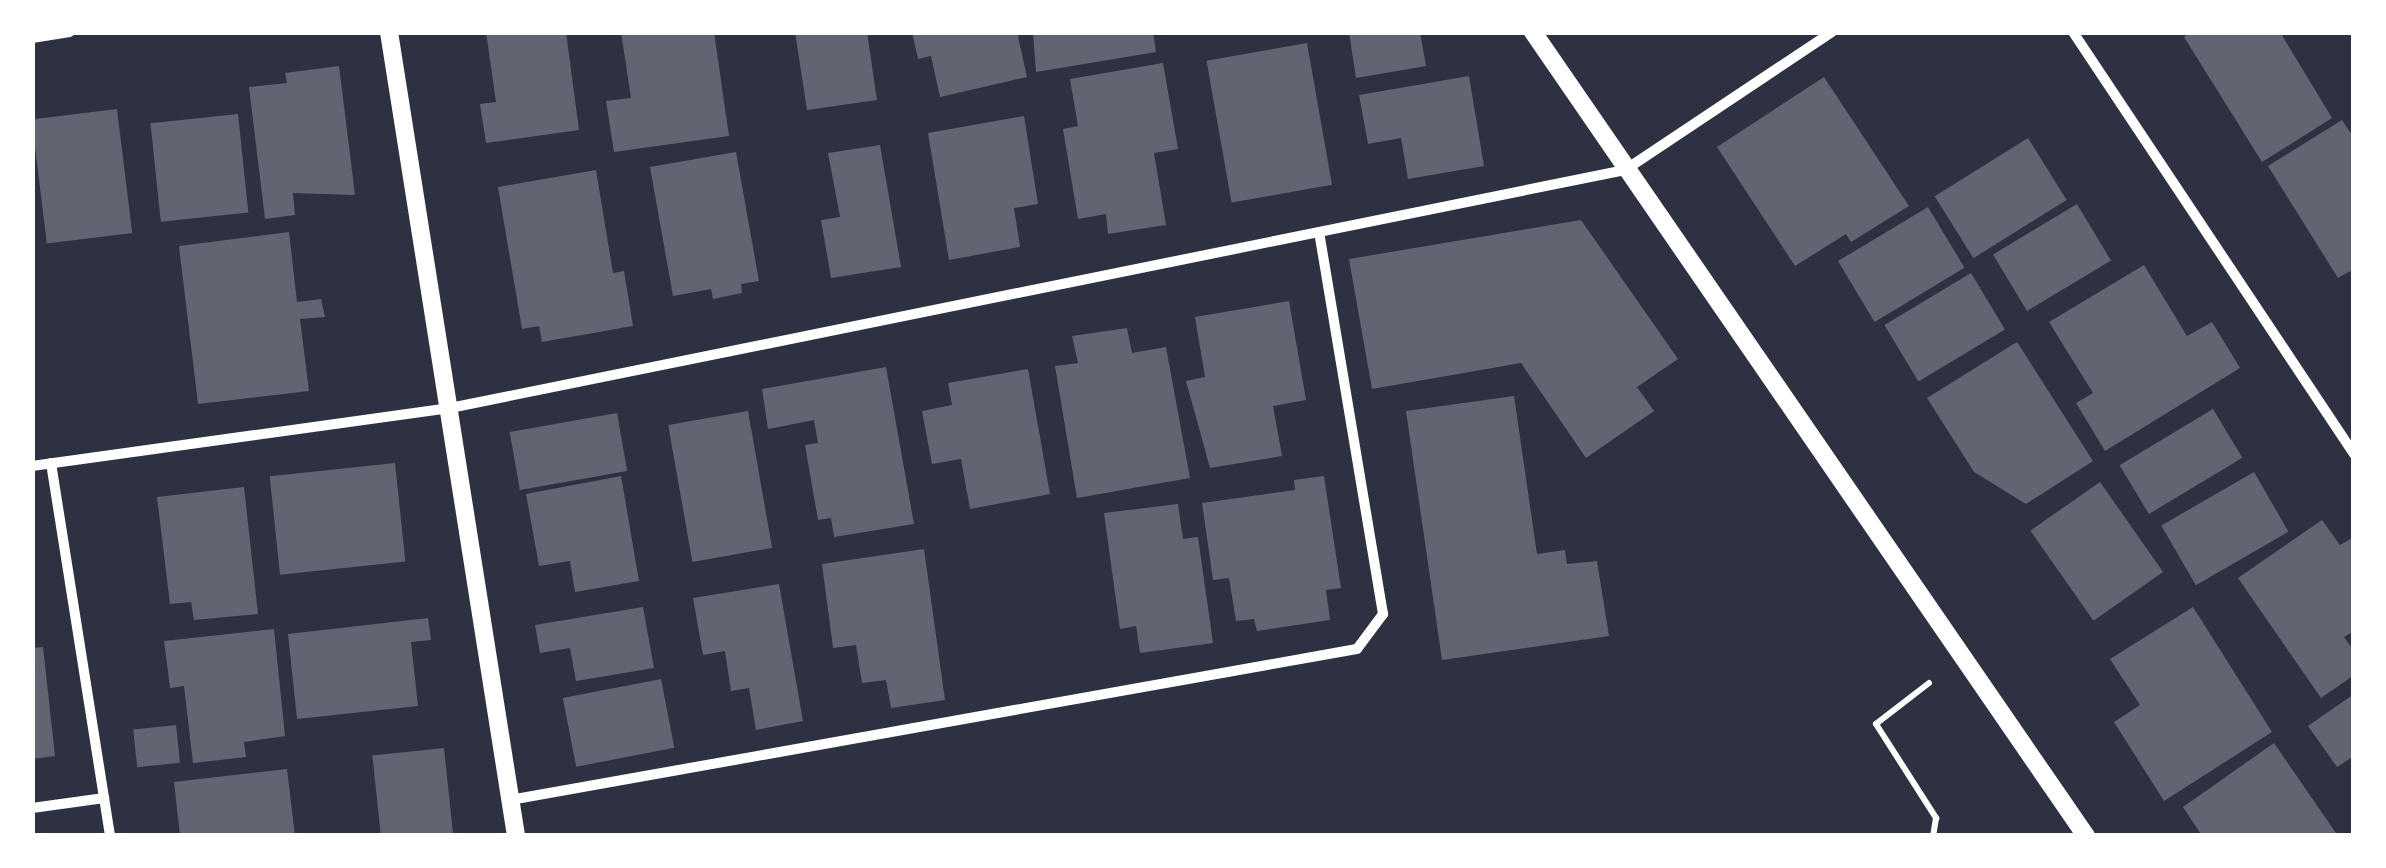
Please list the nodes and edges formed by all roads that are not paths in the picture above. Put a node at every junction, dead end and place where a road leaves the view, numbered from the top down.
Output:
1 (70, 32) edge
2 (390, 32) edge
3 (1533, 32) edge
4 (1832, 32) edge
5 (2073, 32) edge
6 (32, 38) edge
7 (1625, 170) junction
8 (1319, 232) junction
9 (450, 408) junction
10 (2354, 454) edge
11 (52, 463) junction
12 (32, 466) edge
13 (104, 798) junction
14 (510, 800) junction
15 (32, 808) edge
16 (110, 836) edge
17 (516, 836) edge
18 (2086, 836) edge

1 - 6 street
2 - 9 street
3 - 7 street
4 - 7 street
5 - 10 street
7 - 8 street
7 - 18 street
8 - 9 street
8 - 14 street
9 - 11 street
9 - 14 street
11 - 12 street
11 - 13 street
13 - 15 street
13 - 16 street
14 - 17 street

